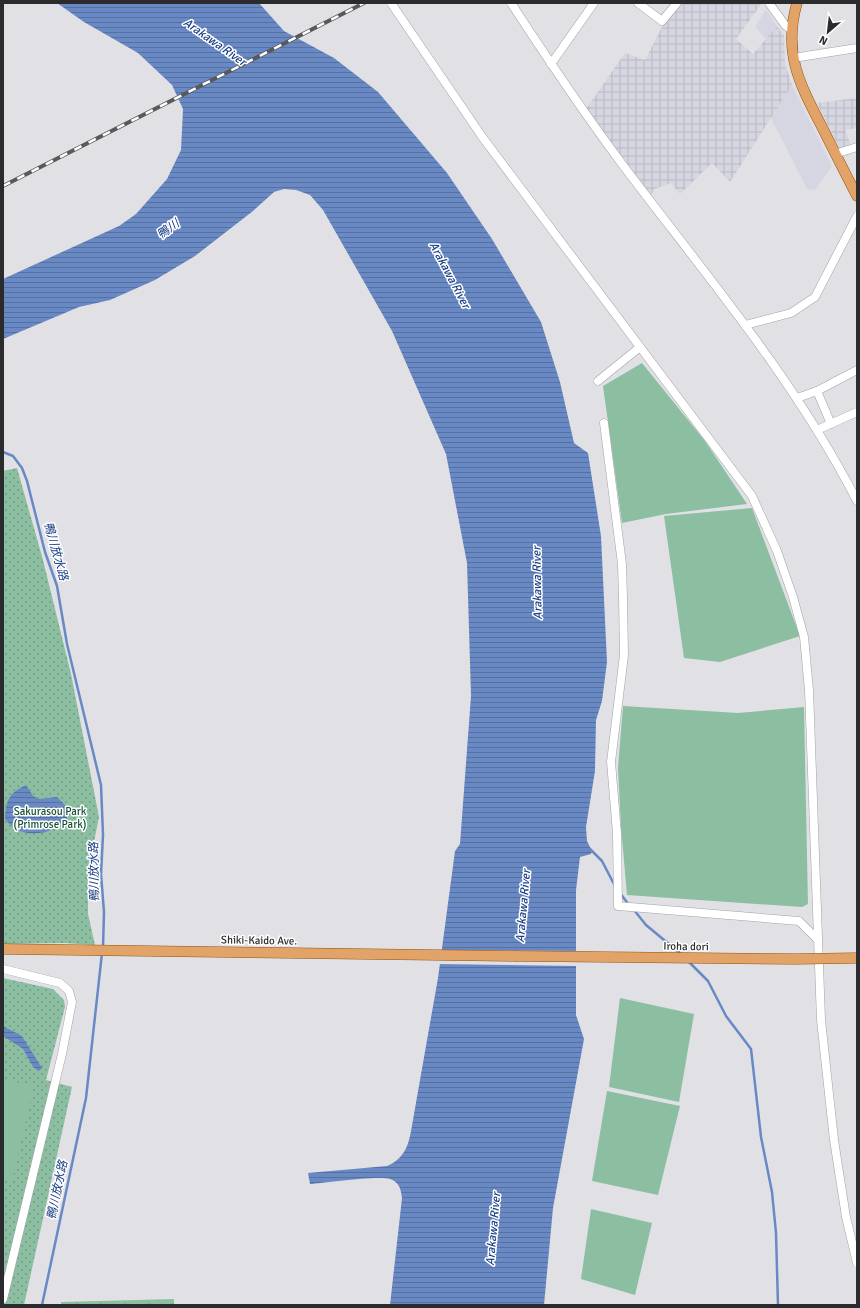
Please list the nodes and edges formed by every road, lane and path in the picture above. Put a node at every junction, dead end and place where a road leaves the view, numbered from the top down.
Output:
1 (391, 3) edge
2 (511, 3) edge
3 (594, 3) edge
4 (638, 3) edge
5 (677, 3) edge
6 (769, 3) edge
7 (797, 3) edge
8 (791, 30) junction
9 (857, 48) edge
10 (793, 58) junction
11 (551, 64) junction
12 (857, 147) edge
13 (835, 154) junction
14 (857, 196) edge
15 (857, 216) edge
16 (745, 325) junction
17 (640, 347) junction
18 (857, 370) edge
19 (598, 381) dead end
20 (817, 391) junction
21 (797, 398) junction
22 (857, 412) edge
23 (604, 423) dead end
24 (831, 424) junction
25 (817, 430) junction
26 (857, 501) edge
27 (818, 940) junction
28 (3, 949) edge
29 (515, 956) joint
30 (857, 958) edge
31 (3, 969) edge
32 (857, 1263) edge
33 (3, 1299) edge

1 - 17 street
2 - 11 street
3 - 11 street
4 - 5 street
6 - 8 street
7 - 8 main road
8 - 10 main road
9 - 10 street
10 - 13 main road
11 - 16 street
12 - 13 street
13 - 14 main road
15 - 16 street
16 - 21 street
17 - 19 street
17 - 27 street
18 - 20 street
20 - 21 street
20 - 24 street
21 - 25 street
22 - 24 street
23 - 27 street
24 - 25 street
25 - 26 street
27 - 32 street
28 - 29 main road, Shiki-Kaido Ave.
29 - 30 main road, Iroha dori, bridge
31 - 33 street

